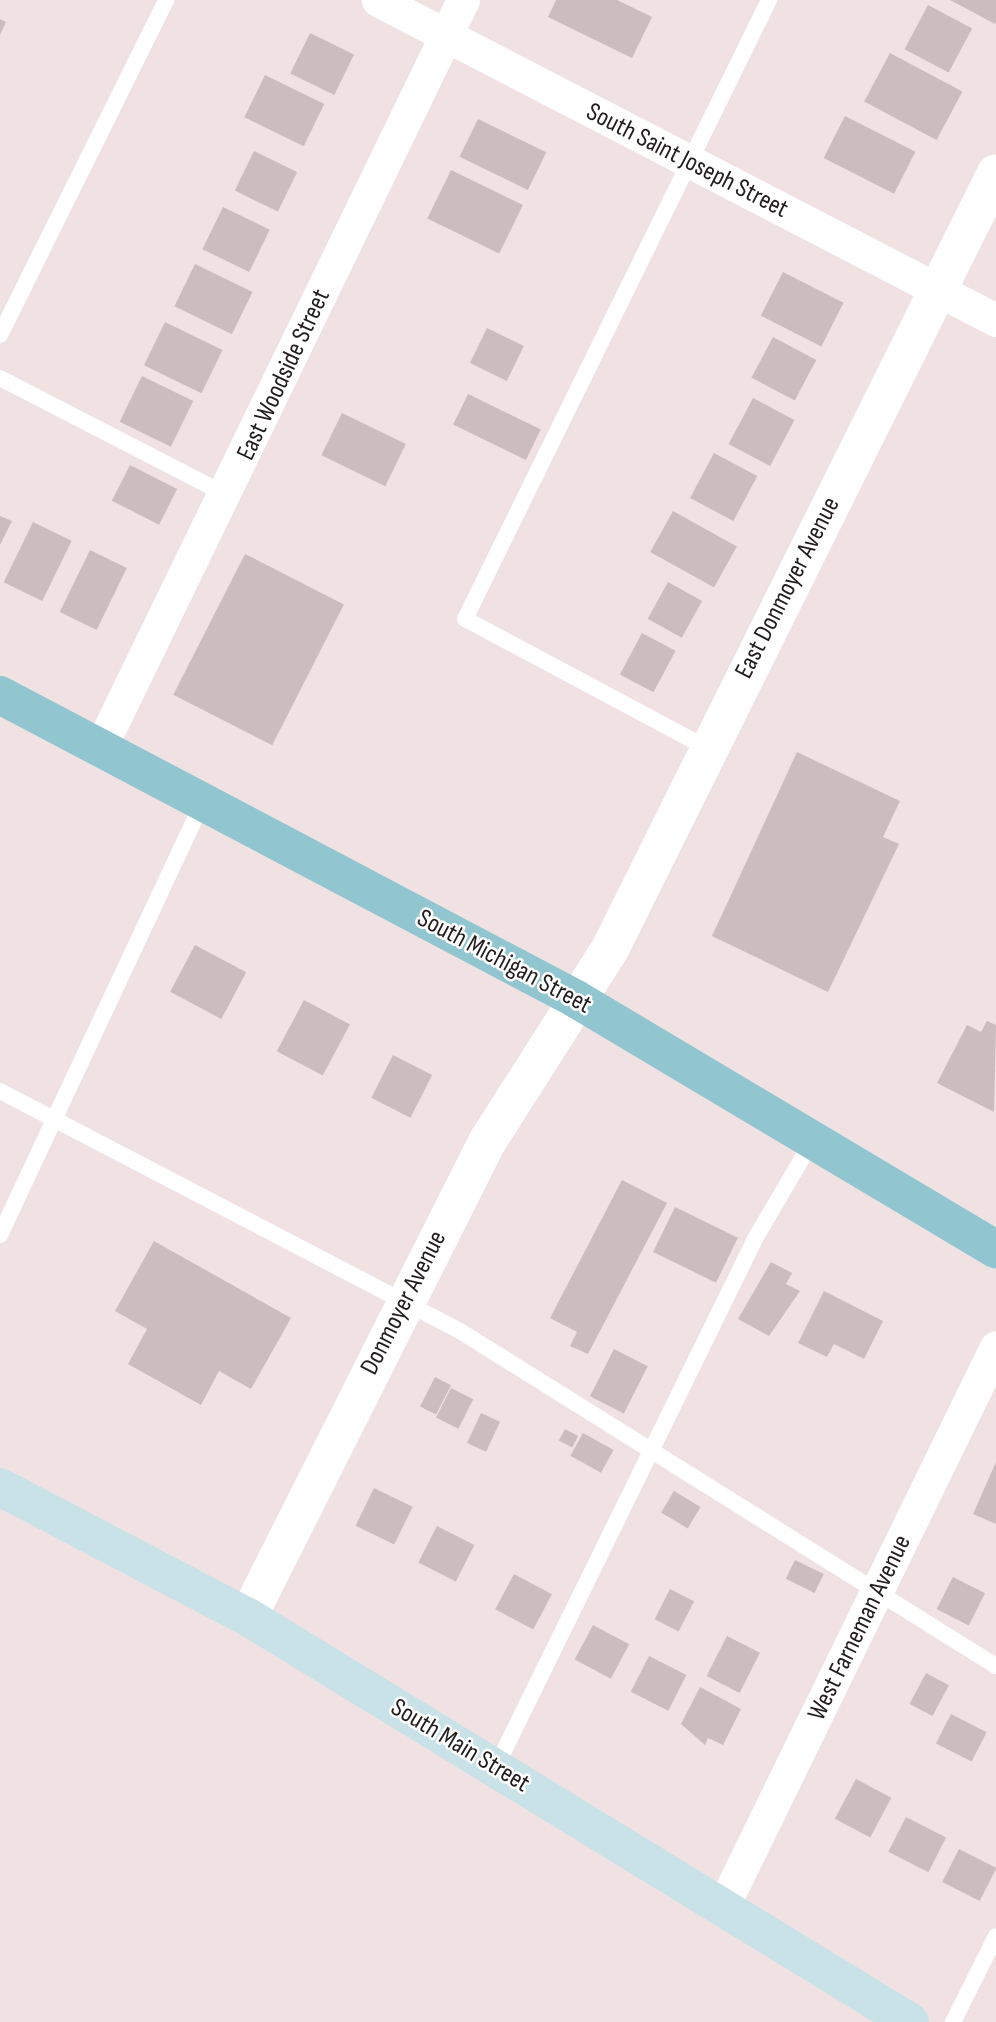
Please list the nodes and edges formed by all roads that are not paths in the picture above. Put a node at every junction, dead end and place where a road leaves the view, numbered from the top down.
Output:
1 (166, 0) edge
2 (379, 0) edge
3 (463, 0) edge
4 (769, 0) edge
5 (445, 35) junction
6 (691, 163) junction
7 (996, 173) edge
8 (938, 291) junction
9 (996, 320) edge
10 (0, 335) edge
11 (0, 378) edge
12 (227, 495) junction
13 (0, 695) edge
14 (100, 748) junction
15 (707, 748) junction
16 (203, 802) junction
17 (576, 999) junction
18 (0, 1091) edge
19 (51, 1117) junction
20 (814, 1138) junction
21 (0, 1235) edge
22 (996, 1248) edge
23 (404, 1300) junction
24 (996, 1347) edge
25 (652, 1450) junction
26 (0, 1488) edge
27 (878, 1592) junction
28 (248, 1617) junction
29 (996, 1666) edge
30 (496, 1767) junction
31 (722, 1908) junction
32 (996, 1936) edge
33 (910, 2022) edge
34 (953, 2022) edge

1 - 10 lane
2 - 5 street, South Saint Joseph Street
3 - 5 street, East Woodside Street
4 - 6 lane
5 - 6 street, South Saint Joseph Street
5 - 12 street, East Woodside Street
6 - 8 street, South Saint Joseph Street
6 - 15 lane
7 - 8 street, East Donmoyer Avenue
8 - 9 street, South Saint Joseph Street
8 - 15 street, East Donmoyer Avenue
11 - 12 lane
12 - 14 street, East Woodside Street
13 - 14 main road, South Michigan Street
14 - 16 main road, South Michigan Street
15 - 17 street, East Donmoyer Avenue
16 - 17 main road, South Michigan Street
16 - 19 lane
17 - 20 main road, South Michigan Street
17 - 23 street, Donmoyer Avenue
18 - 19 lane
19 - 21 lane
19 - 23 lane
20 - 22 main road, South Michigan Street
20 - 25 lane
23 - 25 lane
23 - 28 street, Donmoyer Avenue
24 - 27 street, West Farneman Avenue
25 - 27 lane
25 - 30 lane
26 - 28 main road, South Main Street
27 - 29 lane
27 - 31 street, West Farneman Avenue
28 - 30 main road, South Main Street
30 - 31 main road, South Main Street
31 - 33 main road, South Main Street
32 - 34 lane

